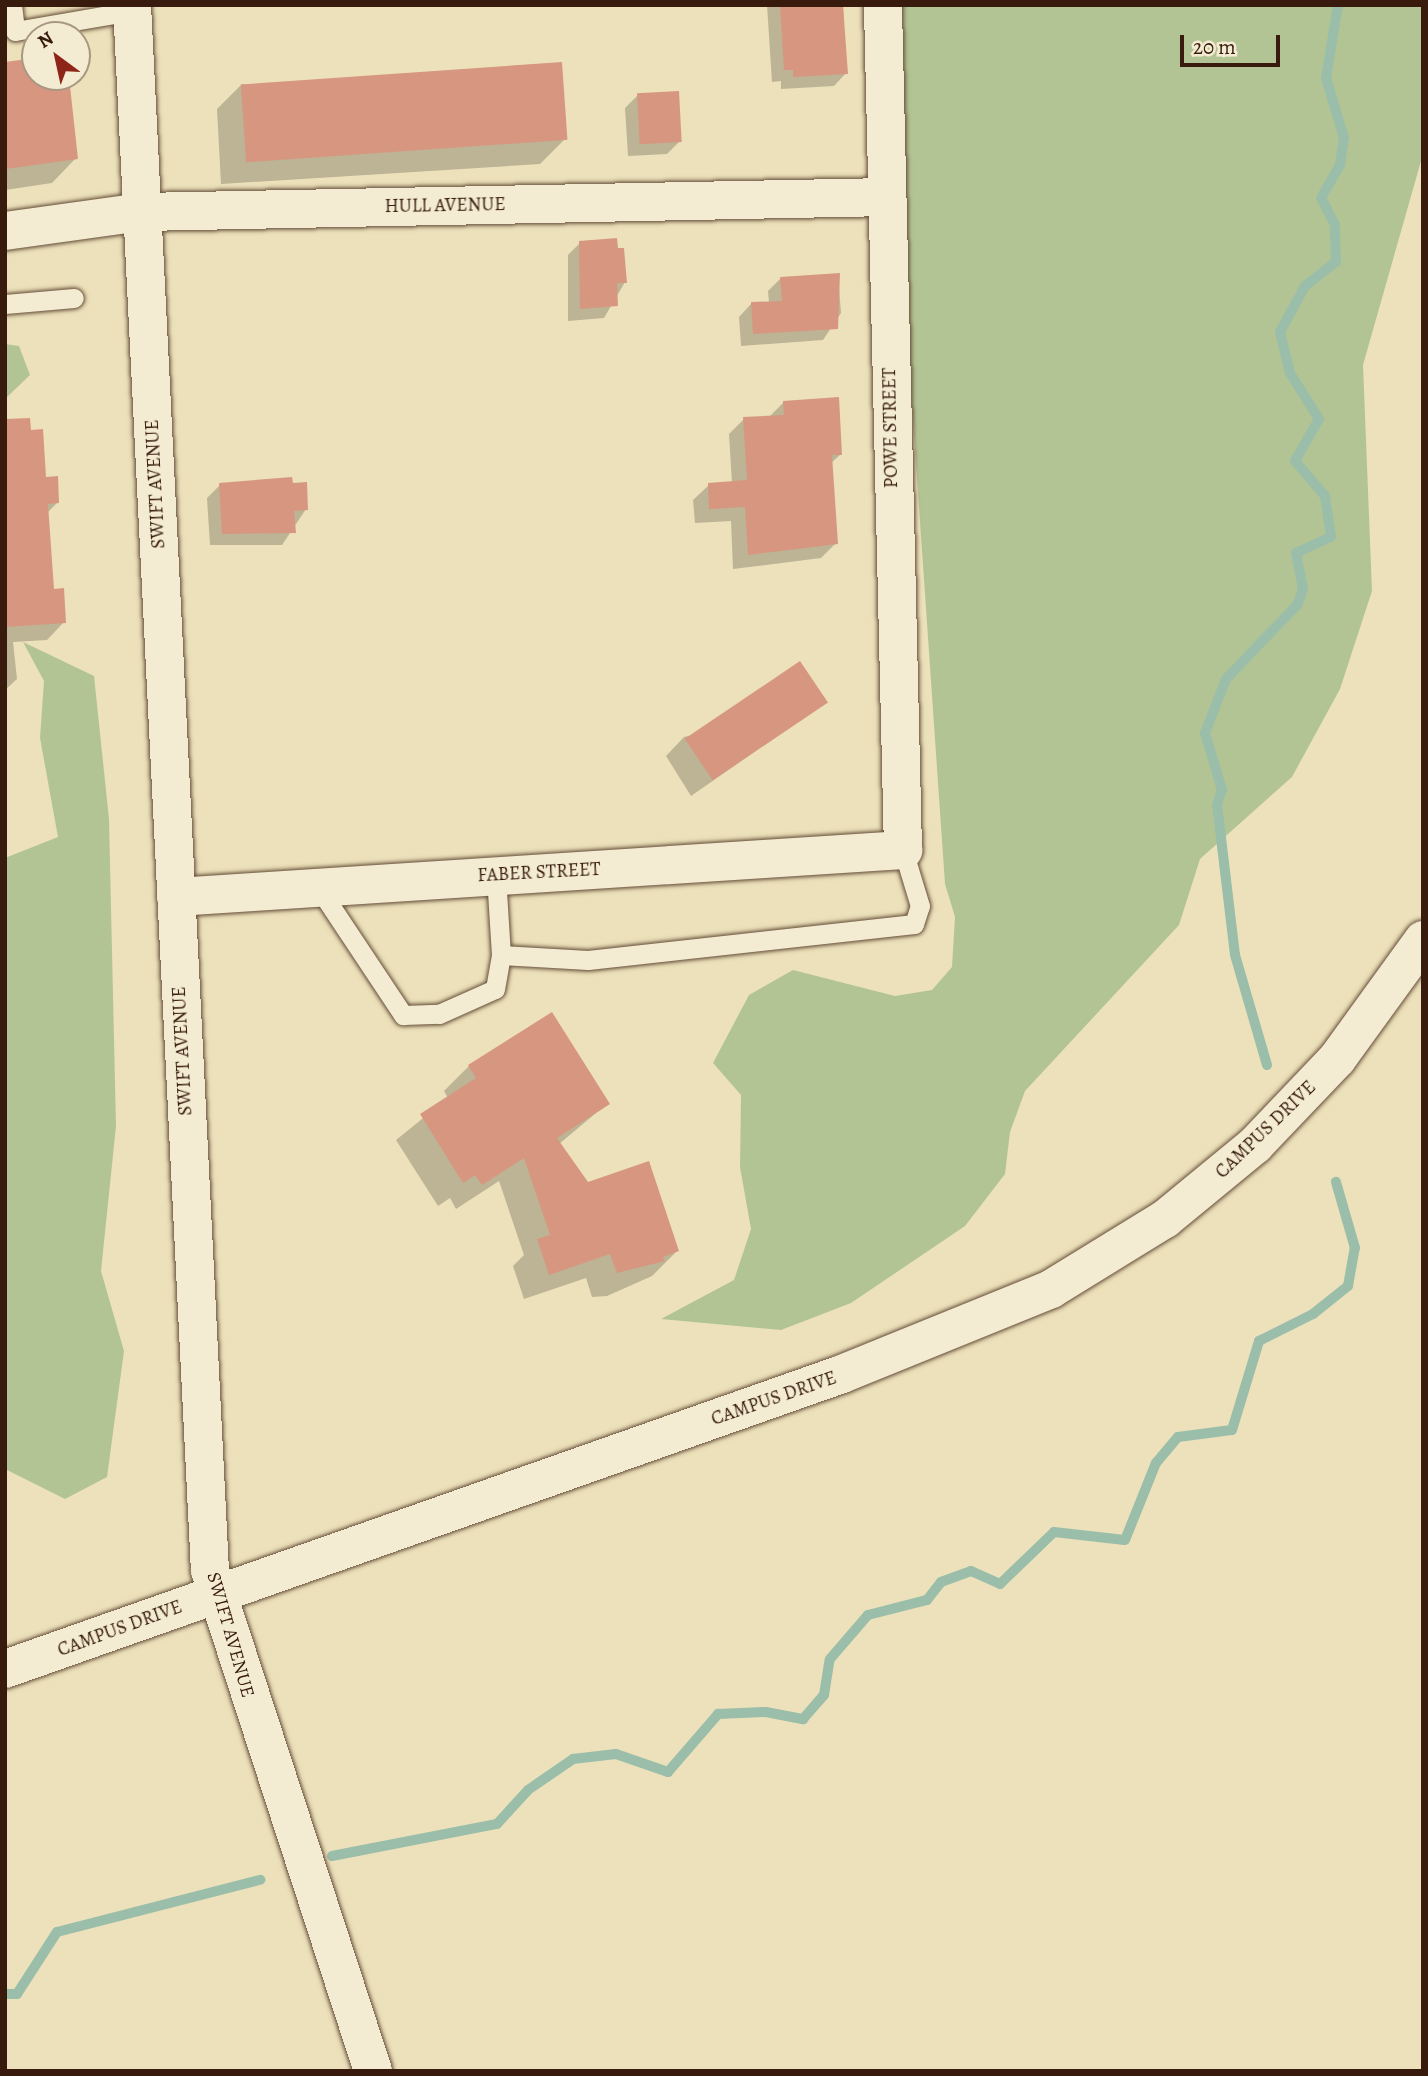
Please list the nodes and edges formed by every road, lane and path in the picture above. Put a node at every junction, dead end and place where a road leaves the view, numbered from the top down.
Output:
1 (12, 5) edge
2 (883, 5) edge
3 (132, 8) edge
4 (887, 197) junction
5 (142, 212) junction
6 (5, 231) edge
7 (74, 298) dead end
8 (5, 304) edge
9 (903, 850) junction
10 (495, 875) junction
11 (318, 887) junction
12 (176, 898) junction
13 (1423, 940) edge
14 (501, 955) junction
15 (215, 1596) junction
16 (5, 1669) edge
17 (373, 2071) edge

1 - 3 lane
2 - 4 street, POWE STREET
3 - 5 street, SWIFT AVENUE
4 - 5 street, HULL AVENUE
4 - 9 street, POWE STREET
5 - 6 street, HULL AVENUE
5 - 12 street, SWIFT AVENUE
7 - 8 lane
9 - 10 street, FABER STREET
9 - 14 lane
10 - 11 street, FABER STREET
10 - 14 lane
11 - 12 street, FABER STREET
11 - 14 lane
12 - 15 street, SWIFT AVENUE
13 - 15 street, CAMPUS DRIVE
15 - 16 street, CAMPUS DRIVE
15 - 17 street, SWIFT AVENUE

